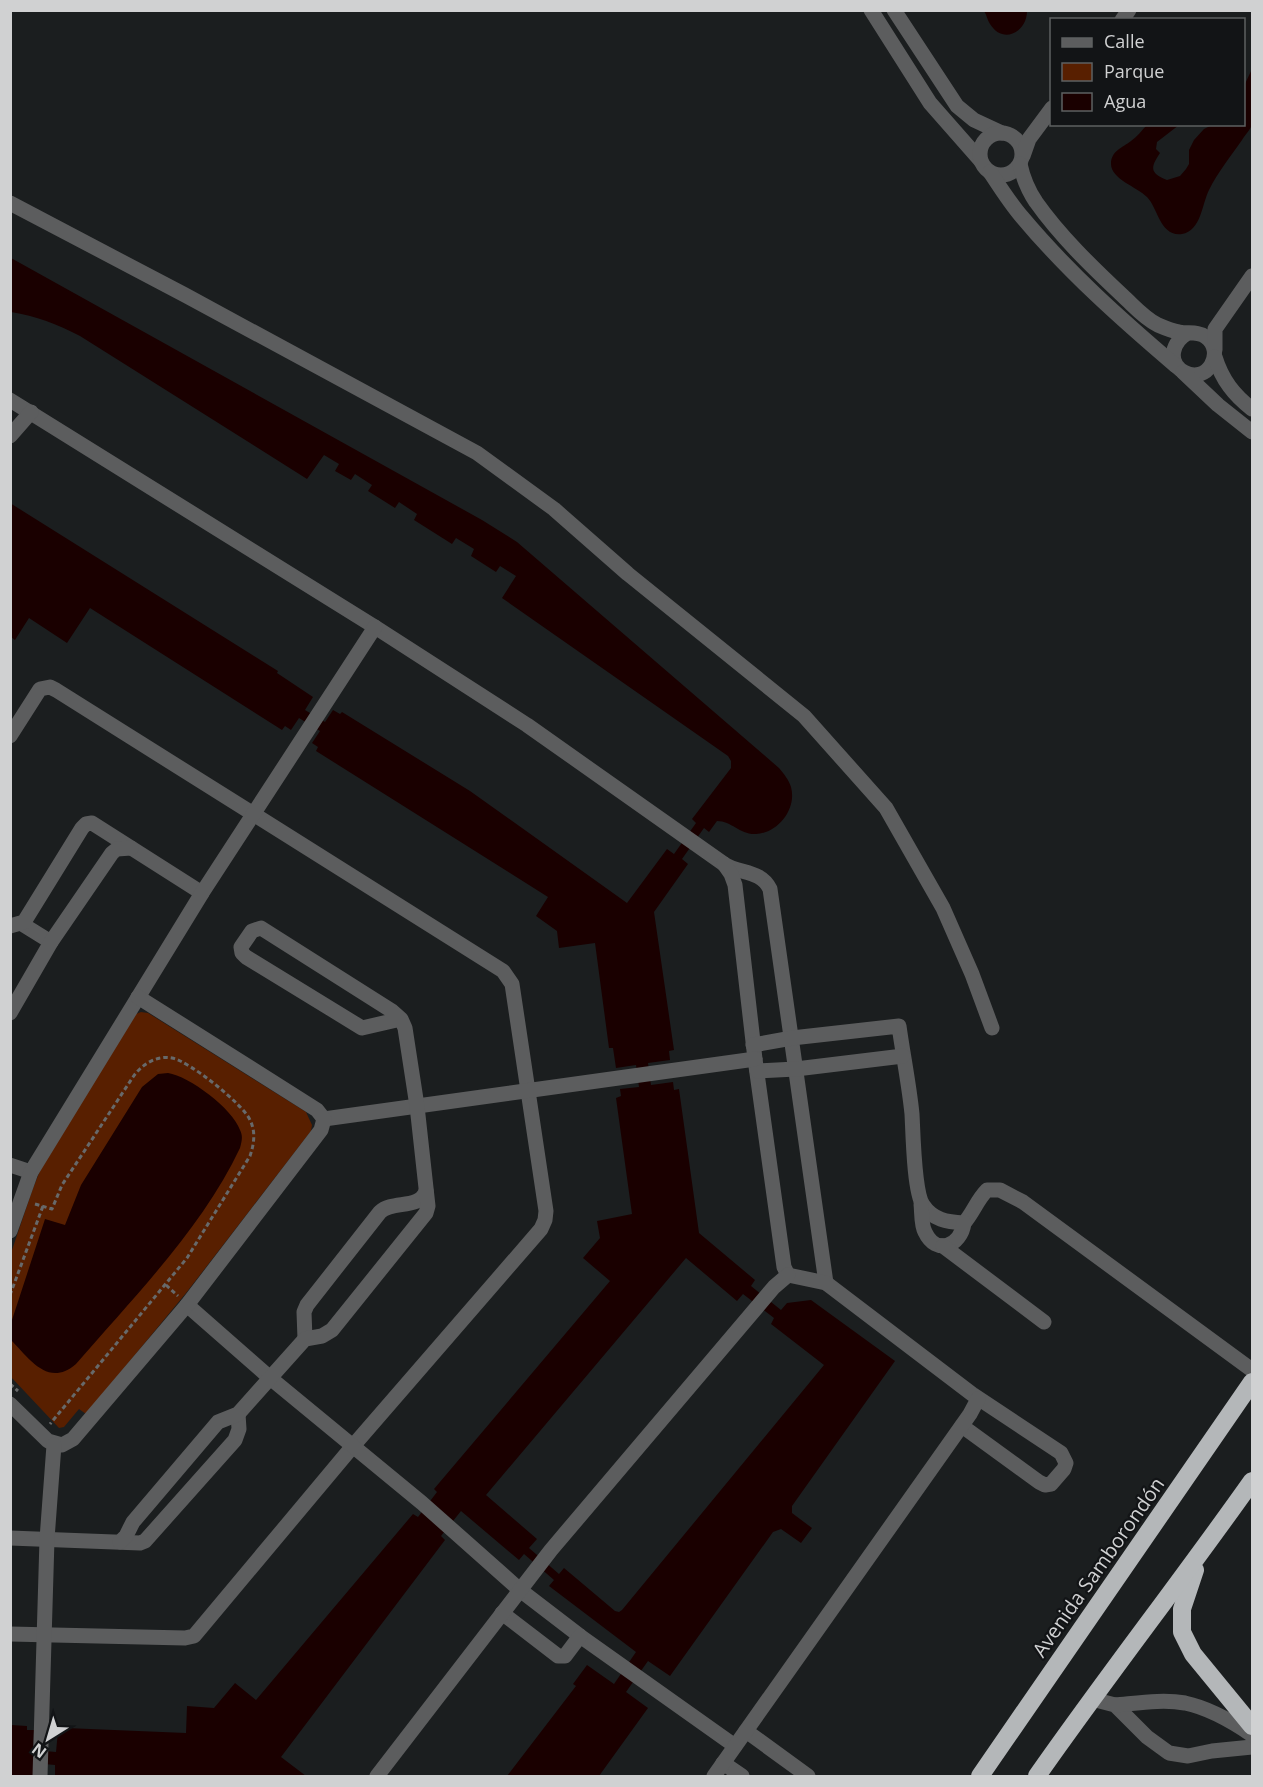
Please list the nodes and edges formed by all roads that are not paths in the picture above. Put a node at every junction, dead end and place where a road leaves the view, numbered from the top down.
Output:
1 (871, 10) edge
2 (894, 10) edge
3 (1050, 110) edge
4 (1039, 123) junction
5 (1006, 134) junction
6 (1021, 161) junction
7 (985, 167) junction
8 (10, 203) edge
9 (1252, 276) edge
10 (1220, 320) junction
11 (1191, 333) junction
12 (1215, 354) junction
13 (1180, 369) junction
14 (10, 400) edge
15 (1252, 409) edge
16 (31, 412) junction
17 (1252, 432) edge
18 (10, 436) edge
19 (375, 627) junction
20 (10, 736) edge
21 (254, 813) junction
22 (131, 848) junction
23 (724, 864) junction
24 (202, 893) junction
25 (16, 925) edge
26 (51, 942) junction
27 (138, 997) junction
28 (10, 1013) edge
29 (400, 1019) junction
30 (992, 1028) dead end
31 (792, 1038) junction
32 (903, 1056) junction
33 (755, 1058) junction
34 (796, 1069) junction
35 (527, 1090) junction
36 (417, 1106) junction
37 (324, 1119) junction
38 (10, 1165) edge
39 (31, 1172) junction
40 (426, 1191) junction
41 (921, 1204) junction
42 (963, 1223) junction
43 (10, 1232) edge
44 (943, 1246) junction
45 (788, 1275) junction
46 (826, 1283) junction
47 (187, 1305) junction
48 (1044, 1322) dead end
49 (305, 1339) junction
50 (1252, 1370) edge
51 (269, 1377) junction
52 (1252, 1382) edge
53 (14, 1398) edge
54 (978, 1399) junction
55 (238, 1414) junction
56 (962, 1426) junction
57 (54, 1444) junction
58 (353, 1446) junction
59 (1252, 1480) edge
60 (10, 1538) edge
61 (47, 1539) junction
62 (120, 1542) junction
63 (1200, 1555) junction
64 (520, 1590) junction
65 (502, 1613) junction
66 (10, 1634) edge
67 (44, 1635) junction
68 (580, 1636) junction
69 (1092, 1699) junction
70 (1115, 1705) junction
71 (1252, 1726) edge
72 (746, 1731) junction
73 (1252, 1735) edge
74 (735, 1746) junction
75 (1252, 1747) edge
76 (723, 1763) junction
77 (40, 1776) edge
78 (377, 1776) edge
79 (714, 1776) edge
80 (742, 1776) edge
81 (808, 1776) edge
82 (980, 1776) edge
83 (1037, 1776) edge

1 - 7 street
2 - 5 street
3 - 4 street
4 - 5 street
4 - 6 street
5 - 6 street
5 - 7 street
6 - 7 street
6 - 11 street
7 - 13 street
8 - 30 street
9 - 10 street
10 - 11 street
10 - 12 street
11 - 12 street
11 - 13 street
12 - 13 street
12 - 15 street
13 - 17 street
14 - 16 street
16 - 18 street
16 - 19 street
19 - 21 street
19 - 23 street
20 - 21 street
21 - 24 street
21 - 35 street
22 - 24 street
22 - 25 street
22 - 26 street
23 - 31 street
23 - 33 street
24 - 27 street
25 - 26 street
26 - 28 street
27 - 37 street
27 - 39 street
29 - 29 street
29 - 36 street
31 - 32 street
31 - 33 street
31 - 34 street
32 - 34 street
32 - 41 street
33 - 34 street
33 - 35 street
33 - 45 street
34 - 46 street
35 - 36 street
35 - 58 street
36 - 37 street
36 - 40 street
37 - 47 street
38 - 39 street
39 - 43 street
40 - 49 street
40 - 49 street
41 - 42 street
41 - 44 street
42 - 44 street
42 - 50 street
44 - 48 street
45 - 46 street
45 - 64 street
46 - 54 street
47 - 51 street
47 - 57 street
49 - 51 street
51 - 55 street
51 - 58 street
52 - 82 highway, Avenida Samborondón
53 - 57 street
54 - 56 street
54 - 56 street
55 - 62 street
55 - 62 street
56 - 72 street
57 - 61 street
58 - 64 street
58 - 67 street
59 - 63 highway
60 - 61 street
61 - 62 street
61 - 67 street
63 - 69 highway
63 - 71 highway
64 - 65 street
64 - 68 street
65 - 68 street
65 - 78 street
66 - 67 street
67 - 77 street
68 - 74 street
69 - 70 street
69 - 83 highway
70 - 73 street
70 - 75 street
72 - 74 street
72 - 81 street
74 - 76 street
76 - 79 street
76 - 80 street

